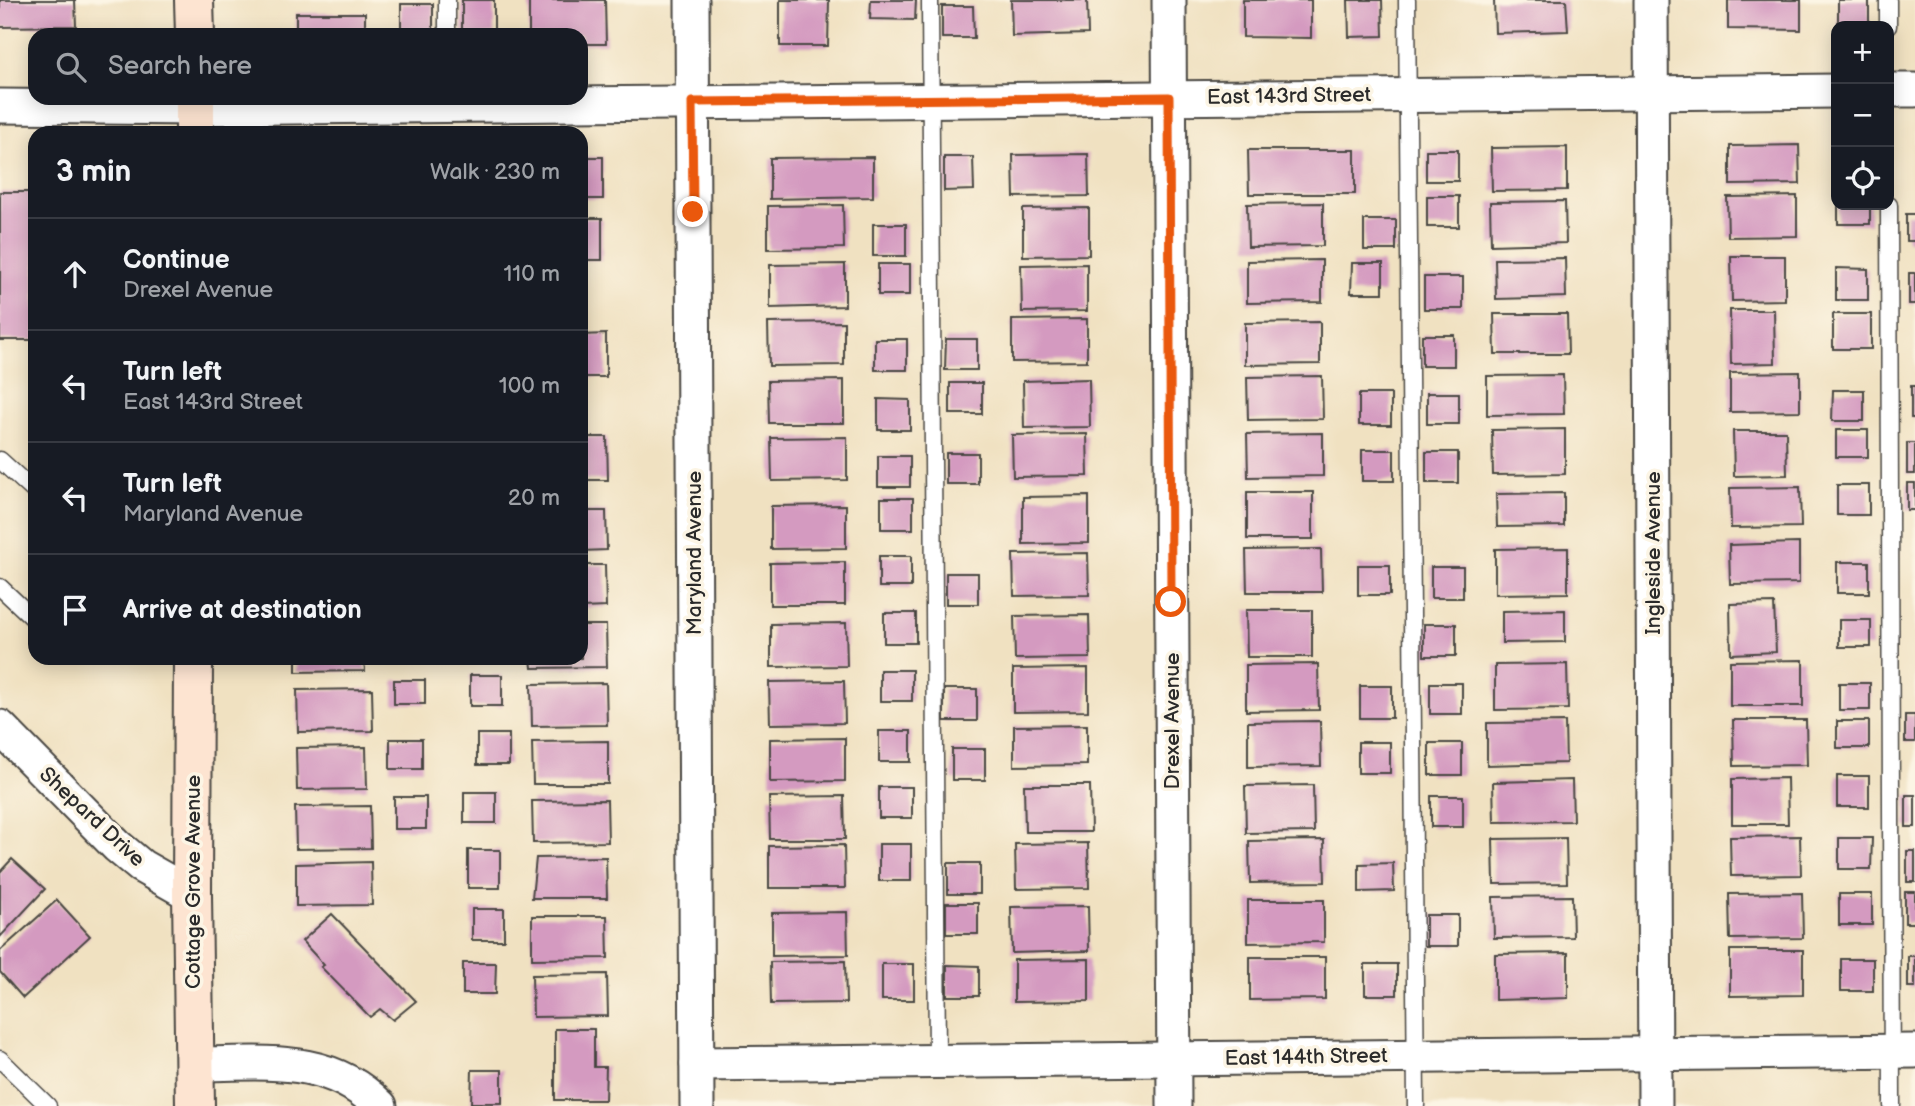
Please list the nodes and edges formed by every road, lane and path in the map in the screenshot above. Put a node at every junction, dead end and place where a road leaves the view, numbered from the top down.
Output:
1 (194, 0) edge
2 (447, 0) edge
3 (692, 0) edge
4 (930, 0) edge
5 (1169, 0) edge
6 (1407, 0) edge
7 (1651, 0) edge
8 (1888, 0) edge
9 (1888, 21) edge
10 (195, 28) edge
11 (447, 28) edge
12 (1831, 90) edge
13 (1894, 90) edge
14 (1915, 90) edge
15 (1652, 92) junction
16 (1407, 95) junction
17 (1169, 97) junction
18 (931, 101) junction
19 (588, 102) edge
20 (692, 102) junction
21 (363, 105) edge
22 (0, 106) edge
23 (195, 113) edge
24 (1889, 210) edge
25 (0, 460) edge
26 (28, 486) edge
27 (0, 587) edge
28 (28, 613) edge
29 (193, 665) edge
30 (0, 727) edge
31 (192, 895) junction
32 (1904, 1051) edge
33 (1655, 1054) junction
34 (1416, 1056) junction
35 (0, 1059) edge
36 (1174, 1059) junction
37 (937, 1061) junction
38 (195, 1064) junction
39 (697, 1064) junction
40 (48, 1106) edge
41 (195, 1106) edge
42 (380, 1106) edge
43 (697, 1106) edge
44 (1174, 1106) edge
45 (1416, 1106) edge
46 (1655, 1106) edge
47 (1892, 1106) edge

1 - 10 street
2 - 11 lane
3 - 20 street, Maryland Avenue
4 - 18 lane
5 - 17 street, Drexel Avenue
6 - 16 lane
7 - 15 street, Ingleside Avenue
8 - 9 lane
12 - 15 street, East 143rd Street
13 - 14 street
15 - 16 street, East 143rd Street
15 - 33 street, Ingleside Avenue
16 - 17 street, East 143rd Street
16 - 34 lane
17 - 18 street, East 143rd Street
17 - 36 street, Drexel Avenue
18 - 20 street, East 143rd Street
18 - 37 lane
19 - 20 street, East 143rd Street
20 - 39 street, Maryland Avenue
21 - 23 street, East 143rd Street
22 - 23 street, East 143rd Street
24 - 32 lane
25 - 26 lane
27 - 28 lane
29 - 31 street, Cottage Grove Avenue
30 - 31 street, Shepard Drive
31 - 38 street, Cottage Grove Avenue
32 - 33 street, East 144th Street
32 - 47 lane
33 - 34 street, East 144th Street
33 - 46 street, Ingleside Avenue
34 - 36 street, East 144th Street
34 - 45 lane
35 - 40 lane
36 - 37 street, East 144th Street
36 - 44 street, Drexel Avenue
37 - 39 street, East 144th Street
38 - 41 street, Cottage Grove Avenue
38 - 42 street
39 - 43 street, Maryland Avenue

